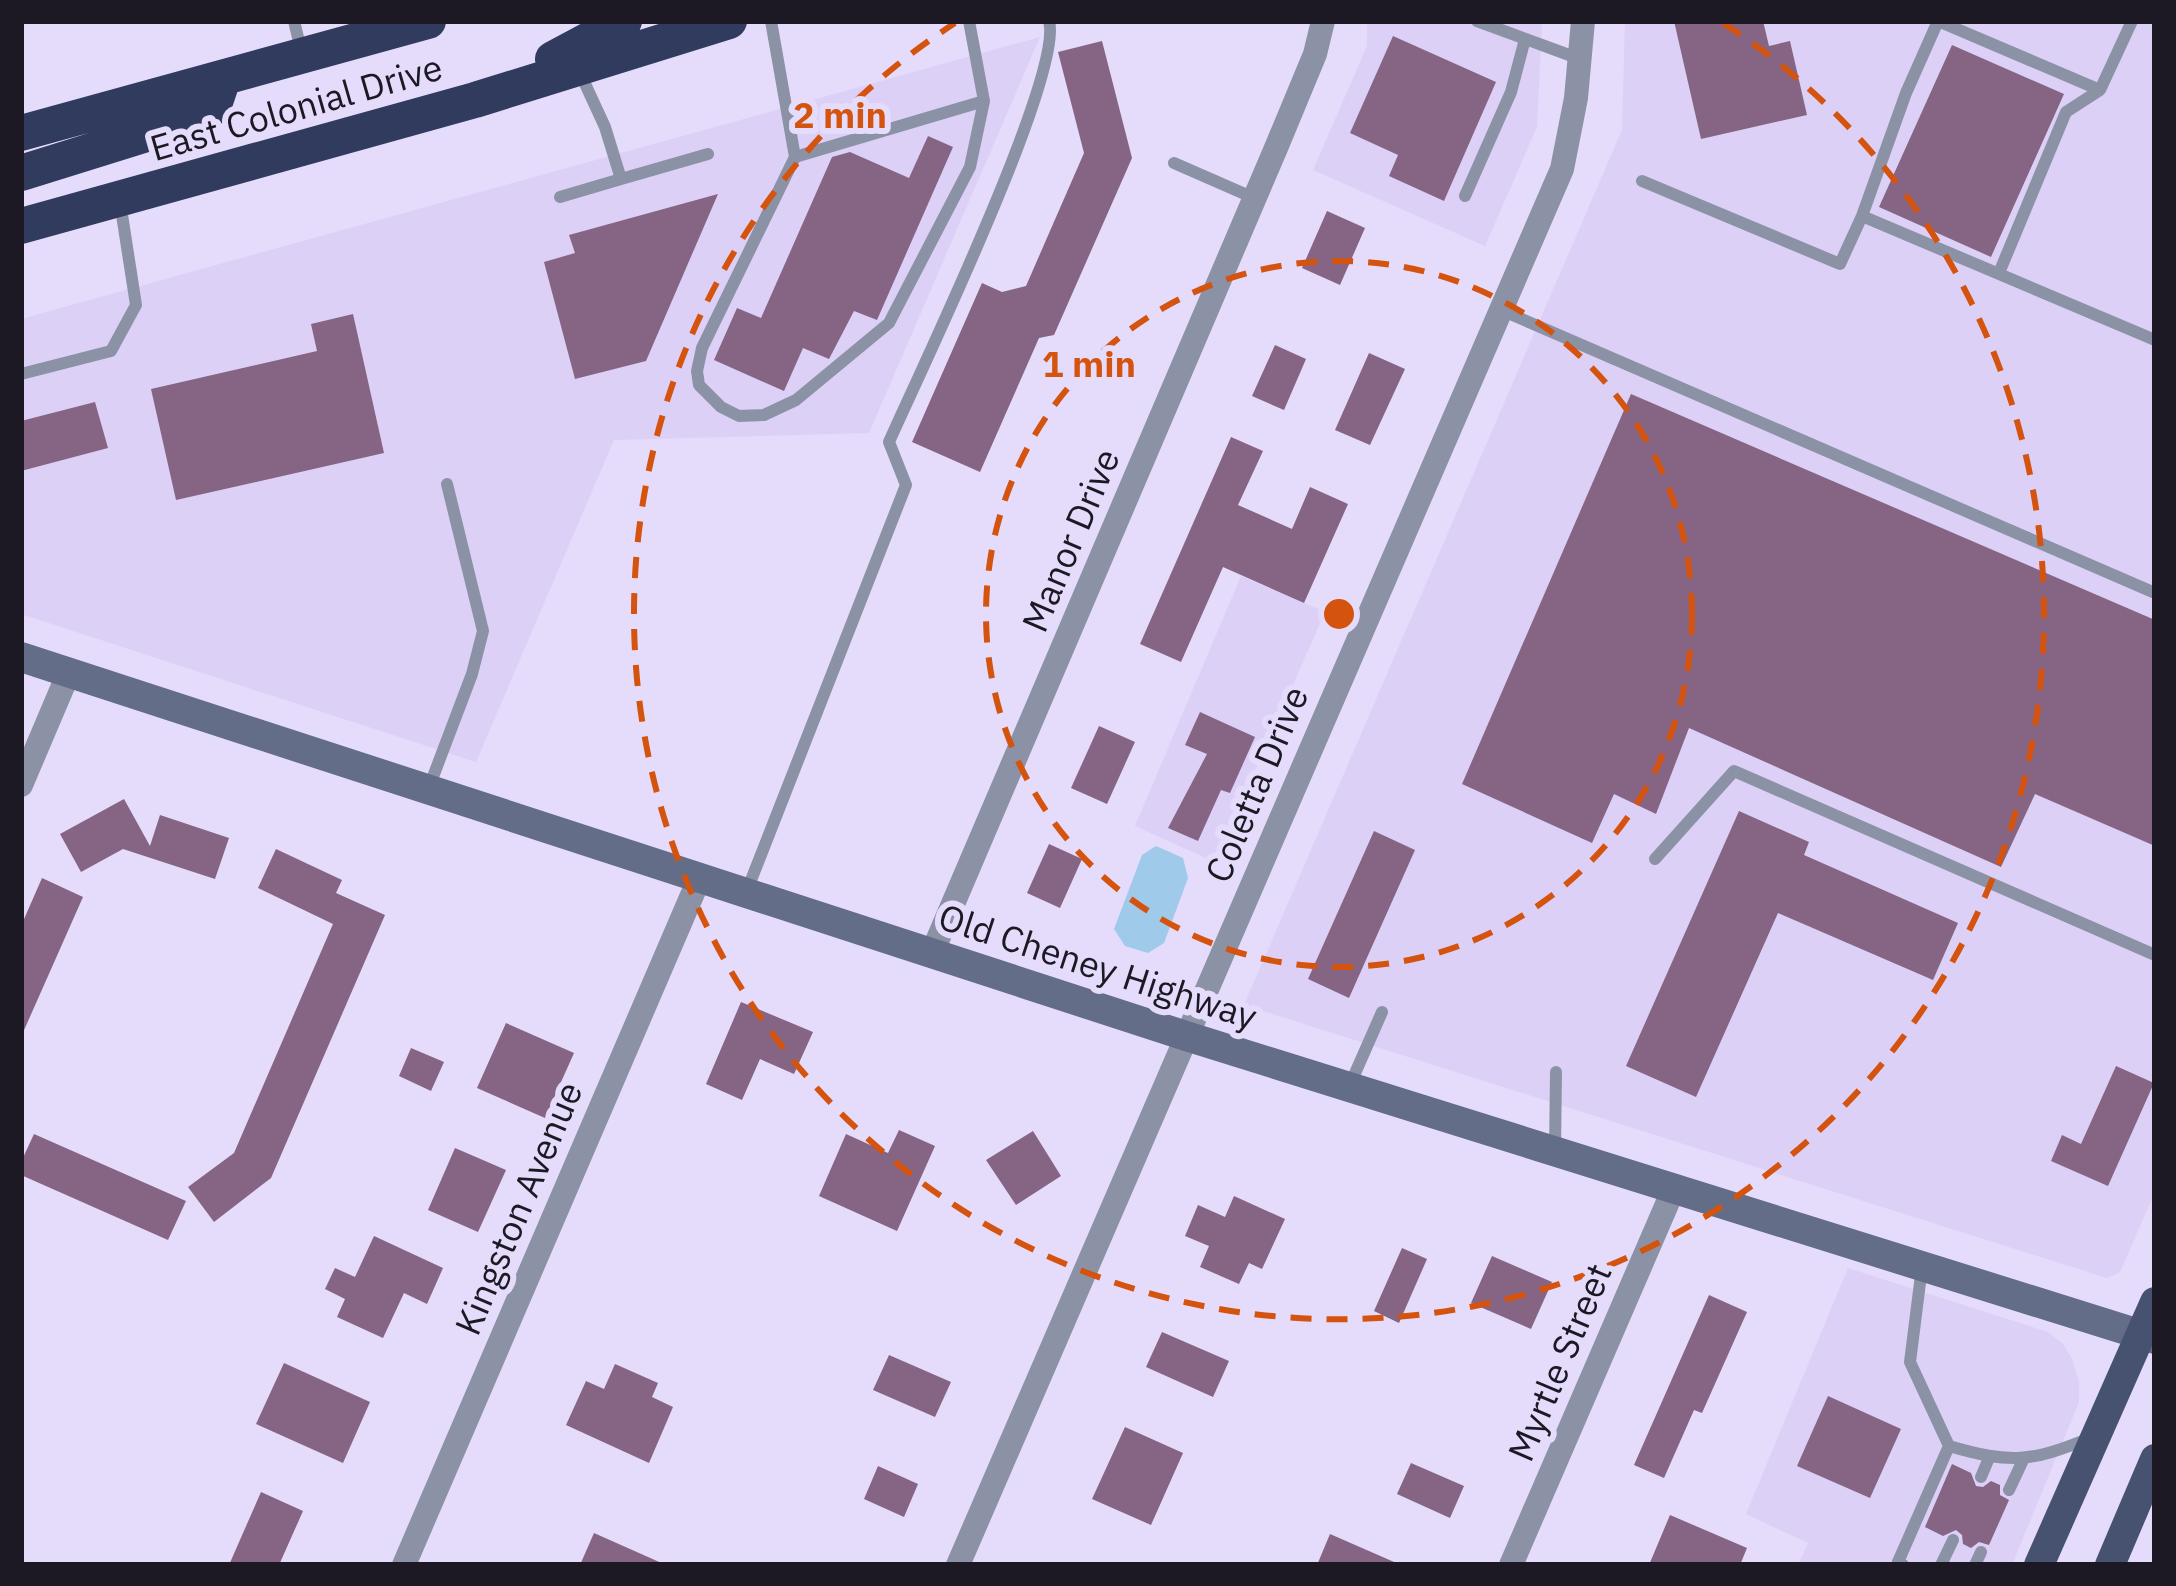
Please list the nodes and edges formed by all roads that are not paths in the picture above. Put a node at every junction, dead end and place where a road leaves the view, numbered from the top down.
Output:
1 (428, 21) edge
2 (624, 21) edge
3 (729, 21) edge
4 (771, 21) edge
5 (969, 21) edge
6 (1049, 21) edge
7 (1323, 21) edge
8 (1477, 21) edge
9 (1583, 21) edge
10 (2132, 21) edge
11 (298, 38) edge
12 (1525, 39) junction
13 (1580, 59) junction
14 (578, 68) junction
15 (223, 78) junction
16 (2100, 90) junction
17 (475, 100) junction
18 (984, 101) junction
19 (21, 134) edge
20 (708, 154) dead end
21 (795, 158) junction
22 (1174, 163) dead end
23 (21, 173) edge
24 (621, 179) junction
25 (1642, 182) dead end
26 (1465, 196) dead end
27 (560, 197) dead end
28 (1255, 198) junction
29 (119, 200) junction
30 (1862, 216) junction
31 (21, 226) edge
32 (1999, 273) junction
33 (1501, 310) junction
34 (2155, 340) edge
35 (21, 374) edge
36 (447, 484) dead end
37 (2155, 593) edge
38 (21, 657) edge
39 (69, 672) junction
40 (21, 785) edge
41 (428, 791) junction
42 (1655, 859) dead end
43 (699, 879) junction
44 (746, 894) junction
45 (932, 953) junction
46 (2155, 955) edge
47 (1382, 1012) dead end
48 (1186, 1036) junction
49 (1556, 1072) dead end
50 (1349, 1087) junction
51 (1555, 1151) junction
52 (1674, 1189) junction
53 (1922, 1266) junction
54 (2155, 1302) edge
55 (2148, 1337) edge
56 (2097, 1435) junction
57 (1949, 1446) junction
58 (1989, 1458) junction
59 (2024, 1458) junction
60 (2155, 1460) edge
61 (1981, 1477) dead end
62 (2009, 1490) dead end
63 (2145, 1511) edge
64 (1953, 1540) dead end
65 (2116, 1563) edge
66 (404, 1565) edge
67 (958, 1565) edge
68 (1511, 1565) edge
69 (1903, 1565) edge
70 (1941, 1565) edge
71 (2039, 1565) edge

1 - 11 highway, East Colonial Drive
2 - 17 highway
3 - 14 highway, East Colonial Drive
4 - 21 lane
5 - 18 lane
6 - 44 lane
7 - 28 street, Manor Drive
8 - 12 lane
9 - 13 street, Coletta Drive
10 - 16 lane
11 - 15 highway, East Colonial Drive
12 - 13 lane
12 - 26 lane
13 - 33 street, Coletta Drive
14 - 17 highway, East Colonial Drive
14 - 24 lane
15 - 19 highway, East Colonial Drive
15 - 23 highway
16 - 30 lane
16 - 32 lane
17 - 29 highway, East Colonial Drive
18 - 21 lane
18 - 21 lane
20 - 24 lane
22 - 28 lane
24 - 27 lane
25 - 30 lane
28 - 45 street, Manor Drive
29 - 31 highway, East Colonial Drive
29 - 35 lane
30 - 32 lane
32 - 34 lane
33 - 37 lane
33 - 48 street, Coletta Drive
36 - 41 lane
38 - 39 street, Old Cheney Highway
39 - 40 street
39 - 41 street, Old Cheney Highway
41 - 43 street, Old Cheney Highway
42 - 46 lane
43 - 44 street, Old Cheney Highway
43 - 66 street, Kingston Avenue
44 - 45 street, Old Cheney Highway
45 - 48 street, Old Cheney Highway
47 - 50 lane
48 - 50 street, Old Cheney Highway
48 - 67 street, Coletta Drive
49 - 51 lane
50 - 51 street, Old Cheney Highway
51 - 52 street, Old Cheney Highway
52 - 53 street, Old Cheney Highway
52 - 68 street, Myrtle Street
53 - 55 street, Old Cheney Highway
53 - 57 lane
54 - 55 main road
55 - 56 main road
56 - 59 lane
56 - 71 main road
57 - 58 lane
57 - 69 lane
58 - 59 lane
58 - 61 lane
59 - 62 lane
60 - 63 main road
63 - 65 main road
64 - 70 lane

